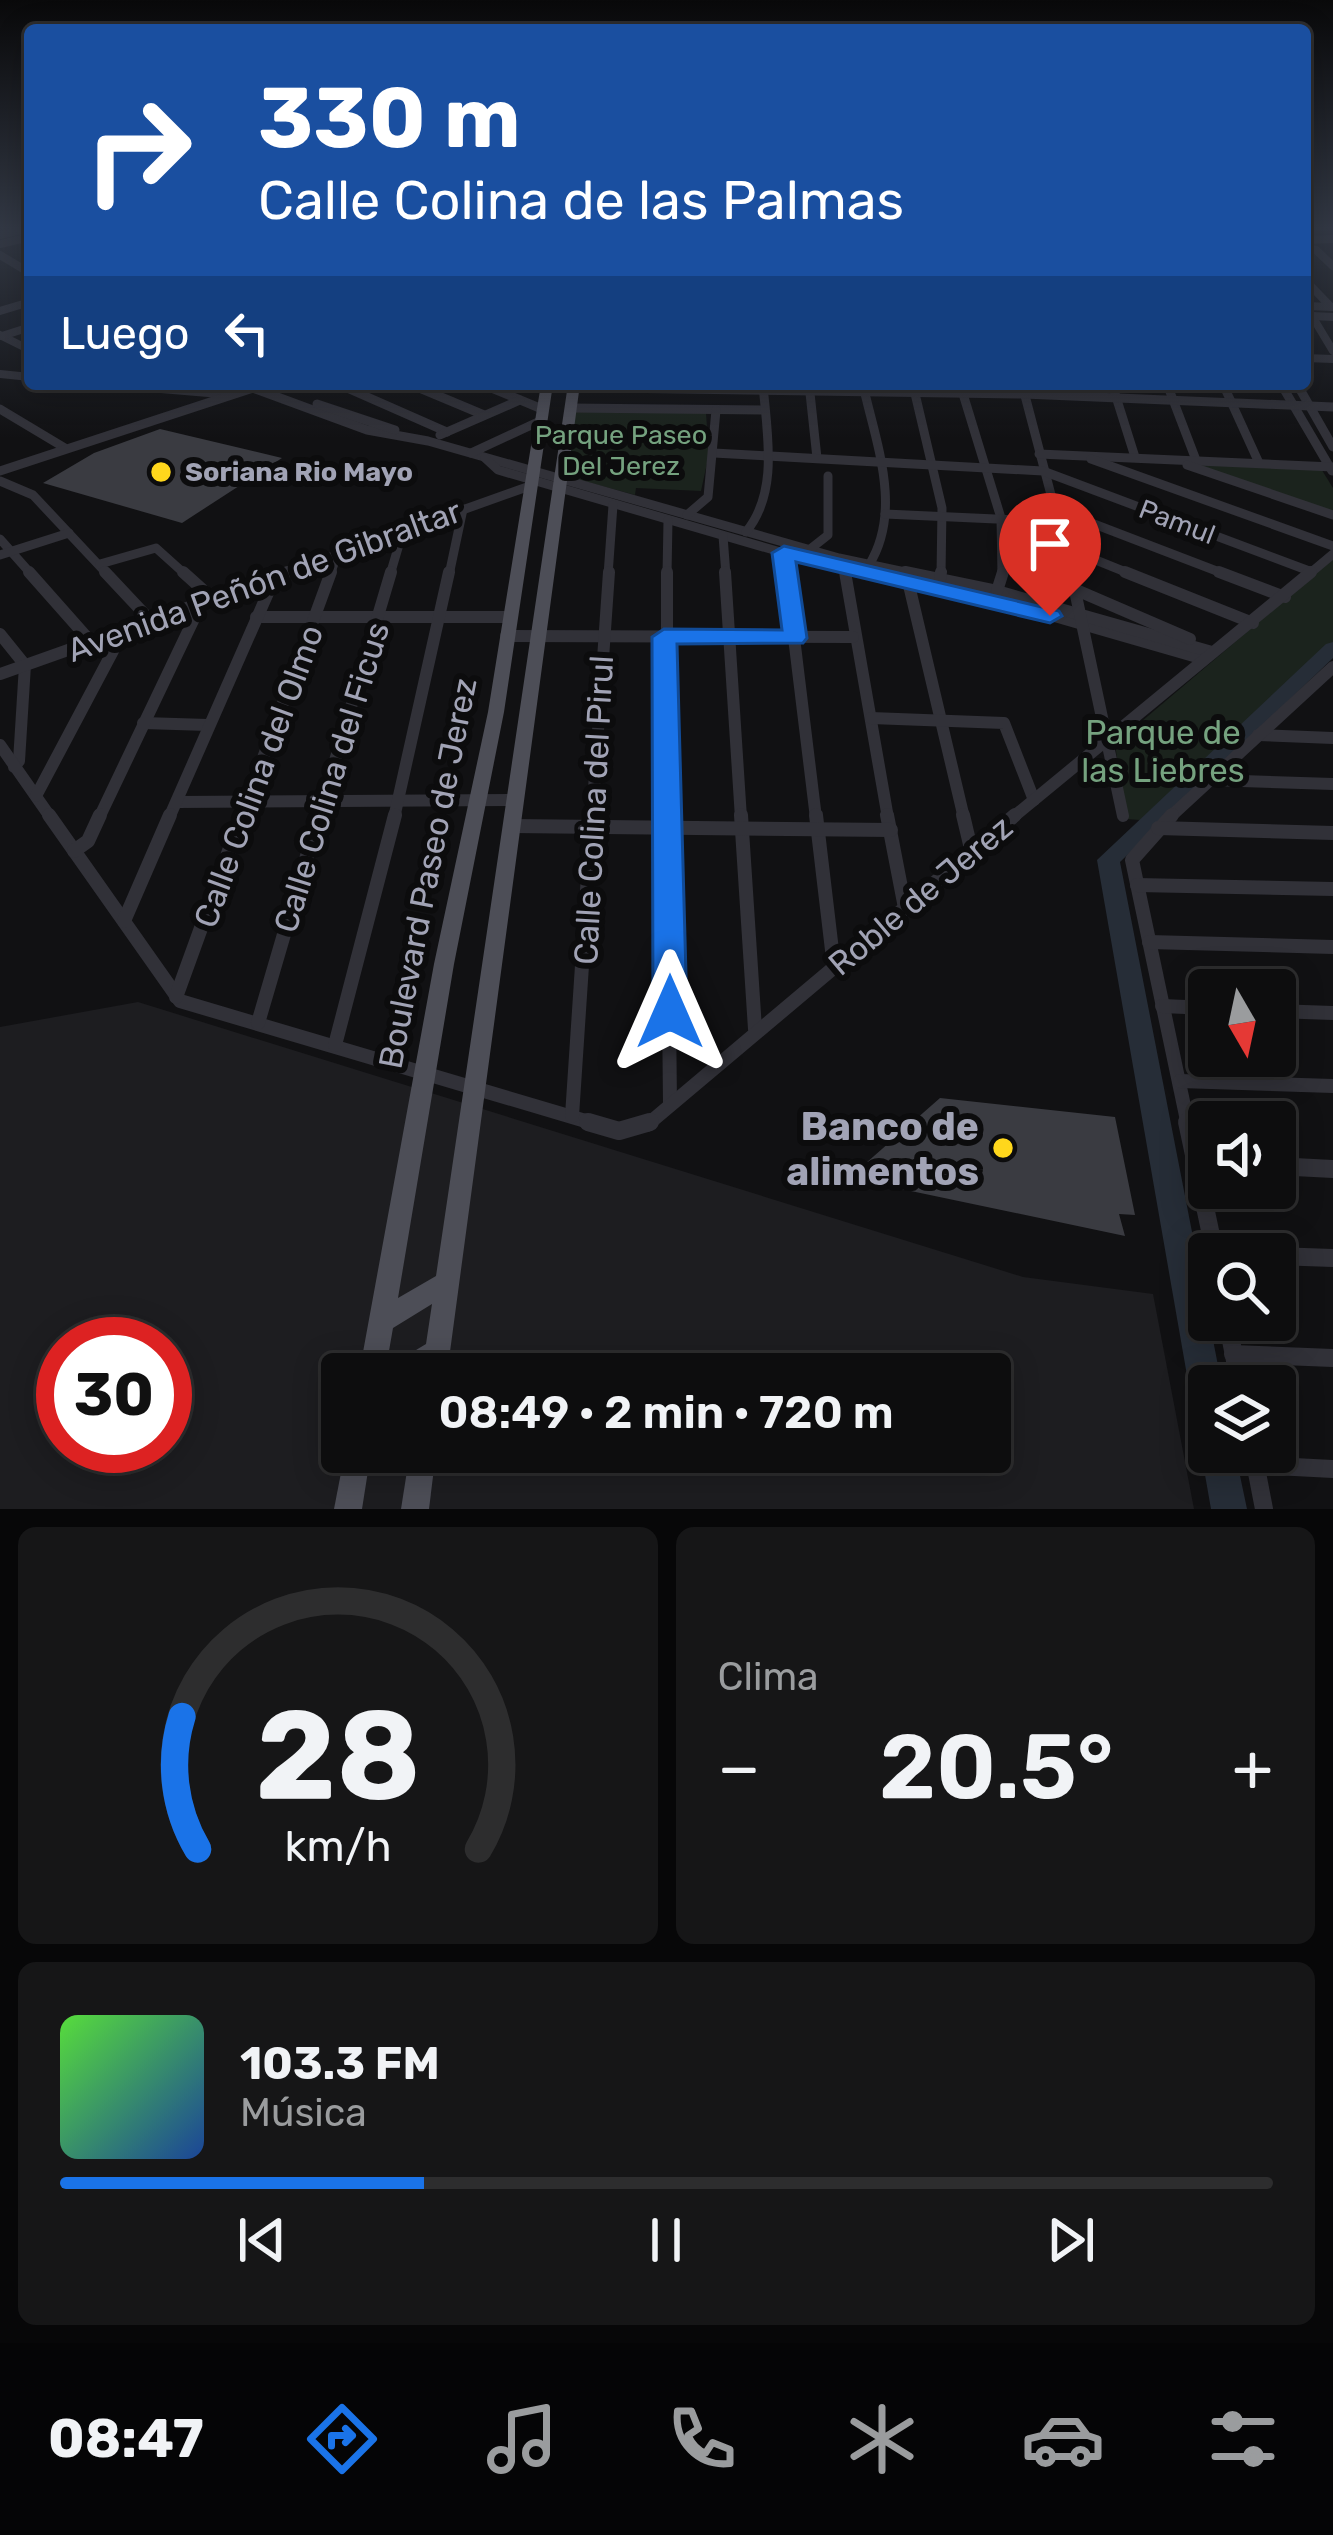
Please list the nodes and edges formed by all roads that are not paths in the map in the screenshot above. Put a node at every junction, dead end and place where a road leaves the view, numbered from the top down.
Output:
1 (0, 301) edge
2 (24, 304) edge
3 (11, 308) junction
4 (1332, 310) edge
5 (0, 311) edge
6 (1328, 334) edge
7 (1333, 355) edge
8 (184, 390) edge
9 (250, 390) edge
10 (256, 390) edge
11 (282, 390) edge
12 (352, 390) edge
13 (424, 390) edge
14 (496, 390) edge
15 (546, 390) edge
16 (572, 390) edge
17 (763, 390) edge
18 (809, 390) edge
19 (864, 390) edge
20 (914, 390) edge
21 (963, 390) edge
22 (1023, 390) edge
23 (1033, 390) edge
24 (1114, 390) edge
25 (1169, 390) edge
26 (1226, 390) edge
27 (1284, 390) edge
28 (1300, 390) edge
29 (235, 395) junction
30 (272, 396) junction
31 (1116, 398) junction
32 (520, 400) junction
33 (1173, 400) junction
34 (1231, 403) junction
35 (1292, 405) junction
36 (1309, 406) junction
37 (1333, 407) edge
38 (570, 408) junction
39 (0, 409) edge
40 (716, 410) junction
41 (764, 410) junction
42 (484, 415) junction
43 (541, 415) junction
44 (447, 431) junction
45 (423, 440) junction
46 (1333, 447) edge
47 (64, 448) junction
48 (471, 453) junction
49 (714, 453) junction
50 (1039, 454) junction
51 (1075, 454) junction
52 (767, 456) junction
53 (1135, 457) junction
54 (818, 458) junction
55 (1151, 458) junction
56 (1168, 458) junction
57 (1196, 460) junction
58 (879, 461) junction
59 (932, 464) junction
60 (1259, 464) junction
61 (3, 466) edge
62 (986, 467) junction
63 (1332, 469) edge
64 (1042, 471) junction
65 (1129, 472) junction
66 (828, 476) dead end
67 (529, 479) junction
68 (0, 481) edge
69 (559, 484) junction
70 (614, 505) junction
71 (1055, 508) junction
72 (463, 509) junction
73 (885, 514) junction
74 (687, 515) junction
75 (1333, 515) edge
76 (940, 516) junction
77 (998, 519) junction
78 (668, 520) junction
79 (1059, 521) junction
80 (403, 531) junction
81 (746, 532) junction
82 (69, 533) junction
83 (723, 536) junction
84 (0, 539) edge
85 (1066, 548) junction
86 (809, 550) junction
87 (1333, 552) edge
88 (6, 553) edge
89 (784, 553) junction
90 (337, 555) junction
91 (100, 565) junction
92 (869, 565) junction
93 (845, 568) junction
94 (1312, 572) junction
95 (274, 577) junction
96 (940, 579) junction
97 (908, 581) junction
98 (1074, 590) junction
99 (997, 591) junction
100 (1285, 597) junction
101 (207, 601) junction
102 (440, 616) junction
103 (256, 617) junction
104 (316, 617) junction
105 (379, 617) junction
106 (1079, 620) junction
107 (151, 621) junction
108 (1253, 623) junction
109 (508, 626) junction
110 (0, 634) edge
111 (540, 636) junction
112 (604, 637) junction
113 (664, 637) junction
114 (728, 637) junction
115 (853, 637) junction
116 (795, 638) junction
117 (91, 641) junction
118 (112, 651) dead end
119 (1207, 654) junction
120 (25, 665) junction
121 (1333, 668) edge
122 (0, 674) edge
123 (871, 718) junction
124 (938, 719) junction
125 (143, 723) junction
126 (208, 725) junction
127 (1258, 735) junction
128 (1333, 738) edge
129 (1106, 739) junction
130 (0, 745) edge
131 (14, 767) junction
132 (1211, 780) junction
133 (1333, 784) edge
134 (36, 796) junction
135 (399, 800) junction
136 (479, 800) junction
137 (516, 800) junction
138 (1034, 800) junction
139 (250, 801) junction
140 (324, 801) junction
141 (177, 802) junction
142 (1123, 816) dead end
143 (595, 825) junction
144 (512, 826) junction
145 (669, 827) junction
146 (744, 828) junction
147 (1158, 828) junction
148 (817, 829) junction
149 (891, 830) junction
150 (1333, 832) edge
151 (74, 851) junction
152 (972, 853) junction
153 (1137, 885) junction
154 (1333, 890) edge
155 (905, 908) junction
156 (124, 921) junction
157 (1150, 942) junction
158 (1333, 947) edge
159 (834, 967) junction
160 (176, 997) junction
161 (1162, 1006) junction
162 (1188, 1007) edge
163 (1296, 1012) edge
164 (1333, 1013) edge
165 (258, 1023) junction
166 (755, 1030) junction
167 (335, 1045) junction
168 (425, 1073) junction
169 (1180, 1081) junction
170 (1333, 1086) edge
171 (476, 1087) junction
172 (670, 1104) junction
173 (1188, 1109) edge
174 (572, 1116) junction
175 (1296, 1167) edge
176 (1333, 1168) edge
177 (1296, 1257) edge
178 (1333, 1258) edge
179 (447, 1282) junction
180 (383, 1320) junction
181 (1231, 1341) edge
182 (376, 1353) edge
183 (437, 1353) edge
184 (1233, 1354) junction
185 (1333, 1358) edge
186 (1235, 1365) edge
187 (1296, 1464) edge
188 (1333, 1469) edge
189 (354, 1473) edge
190 (420, 1473) edge
191 (1257, 1473) edge
192 (348, 1509) edge
193 (416, 1509) edge
194 (1264, 1509) edge

1 - 3 street
2 - 3 street
3 - 5 street
4 - 6 street
6 - 7 street
8 - 29 street
9 - 29 street
10 - 30 street
11 - 45 street
12 - 44 street
13 - 42 street
14 - 32 street
15 - 43 main road, Boulevard Paseo de Jerez
16 - 38 main road, Boulevard Paseo de Jerez
17 - 41 street
18 - 54 street
19 - 58 street
20 - 59 street
21 - 62 street
22 - 50 street
23 - 31 street
24 - 31 street
25 - 33 street
26 - 34 street
27 - 35 street
28 - 36 street
29 - 30 street
29 - 47 street
30 - 45 street
31 - 33 street
31 - 53 street
32 - 42 street
32 - 43 street
33 - 34 street
33 - 57 street
34 - 35 street
34 - 60 street
35 - 36 street
35 - 63 street
36 - 37 street
36 - 46 street
38 - 40 street
38 - 69 main road, Boulevard Paseo de Jerez
39 - 47 street
40 - 41 street
40 - 49 street
41 - 52 street
42 - 44 street
43 - 48 street
43 - 67 main road, Boulevard Paseo de Jerez
44 - 45 street
45 - 48 street
47 - 61 street
48 - 67 street
49 - 52 street, Pamul
49 - 74 street
50 - 51 street
50 - 64 street
51 - 53 street
51 - 65 street
52 - 54 street, Pamul
52 - 81 street
53 - 55 street
54 - 58 street, Pamul
55 - 56 street
55 - 65 street
56 - 57 street
56 - 75 street
57 - 60 street
58 - 59 street, Pamul
58 - 73 street
59 - 62 street, Pamul
59 - 76 street
60 - 63 street
62 - 64 street, Pamul
62 - 77 street
64 - 71 street
64 - 94 street, Pamul
65 - 87 street
66 - 86 street
67 - 69 street
67 - 72 street, Avenida Peñón de Gibraltar
67 - 109 main road, Boulevard Paseo de Jerez
68 - 82 street
69 - 70 street
69 - 74 street
69 - 111 main road, Boulevard Paseo de Jerez
70 - 78 street
70 - 112 street, Calle Colina del Pirul
71 - 79 street
71 - 100 street
72 - 80 street, Avenida Peñón de Gibraltar
72 - 102 street
73 - 76 street
73 - 92 street
74 - 81 street
76 - 77 street
76 - 96 street
77 - 79 street
77 - 99 street
78 - 83 street
78 - 113 street
79 - 85 street
80 - 90 street, Avenida Peñón de Gibraltar
80 - 105 street, Calle Colina del Ficus
81 - 86 street
82 - 88 street
82 - 91 street
83 - 89 street
83 - 114 street
84 - 88 street
85 - 98 street
85 - 108 street
86 - 92 street
87 - 94 street, Roble de Jerez
88 - 117 street
89 - 93 street
89 - 116 street
90 - 95 street, Avenida Peñón de Gibraltar
90 - 104 street, Calle Colina del Olmo
91 - 101 street
91 - 107 street
92 - 96 street
93 - 97 street
93 - 115 street
94 - 100 street, Roble de Jerez
95 - 101 street, Avenida Peñón de Gibraltar
95 - 103 street
96 - 99 street
97 - 106 street
97 - 124 street
98 - 106 street
98 - 119 street
99 - 106 street
100 - 108 street, Roble de Jerez
101 - 107 street, Avenida Peñón de Gibraltar
101 - 125 street
102 - 105 street
102 - 109 street
102 - 135 street
103 - 104 street
103 - 126 street
104 - 105 street
104 - 139 street, Calle Colina del Olmo
105 - 140 street, Calle Colina del Ficus
106 - 119 street
106 - 129 street
107 - 117 street, Avenida Peñón de Gibraltar
108 - 119 street, Roble de Jerez
109 - 111 street
109 - 136 main road, Boulevard Paseo de Jerez
110 - 120 street
111 - 112 street
111 - 137 main road, Boulevard Paseo de Jerez
112 - 113 street
112 - 143 street, Calle Colina del Pirul
113 - 114 street
113 - 145 street
114 - 116 street
114 - 146 street
115 - 116 street
115 - 123 street
116 - 148 street
117 - 120 street, Avenida Peñón de Gibraltar
118 - 134 street
119 - 129 street, Roble de Jerez
120 - 122 street, Avenida Peñón de Gibraltar
120 - 131 street
121 - 127 street
123 - 124 street
123 - 149 street
124 - 138 street
124 - 152 street
125 - 126 street
125 - 151 street
126 - 141 street
127 - 128 street
127 - 132 street
129 - 138 street, Roble de Jerez
129 - 142 street
130 - 131 street
131 - 134 street
132 - 133 street
132 - 147 street
134 - 151 street
135 - 136 street
135 - 140 street
135 - 167 street
136 - 137 street
136 - 168 main road, Boulevard Paseo de Jerez
137 - 144 main road, Boulevard Paseo de Jerez
138 - 152 street, Roble de Jerez
139 - 140 street
139 - 141 street
139 - 160 street, Calle Colina del Olmo
140 - 165 street, Calle Colina del Ficus
141 - 156 street
143 - 144 street
143 - 145 street
143 - 174 street, Calle Colina del Pirul
144 - 171 main road, Boulevard Paseo de Jerez
145 - 146 street
145 - 172 street
146 - 148 street
146 - 166 street
147 - 150 street
147 - 153 street
148 - 149 street
148 - 159 street
149 - 155 street
151 - 156 street
152 - 155 street, Roble de Jerez
153 - 154 street
153 - 157 street
155 - 159 street, Roble de Jerez
156 - 160 street
157 - 158 street
157 - 161 street
159 - 166 street, Roble de Jerez
160 - 165 street, Roble de Jerez
161 - 162 street
161 - 169 street
163 - 164 street
165 - 167 street, Roble de Jerez
166 - 172 street, Roble de Jerez
167 - 168 street, Roble de Jerez
168 - 171 street, Roble de Jerez
168 - 180 main road, Boulevard Paseo de Jerez
169 - 170 street
169 - 173 street
171 - 174 street, Roble de Jerez
171 - 179 main road, Boulevard Paseo de Jerez
172 - 174 street, Roble de Jerez
175 - 176 street
177 - 178 street
179 - 180 main road
179 - 183 main road, Boulevard Paseo de Jerez
180 - 182 main road, Boulevard Paseo de Jerez
181 - 184 street
184 - 185 street
184 - 186 street
187 - 188 street
189 - 192 main road
190 - 193 main road
191 - 194 street

